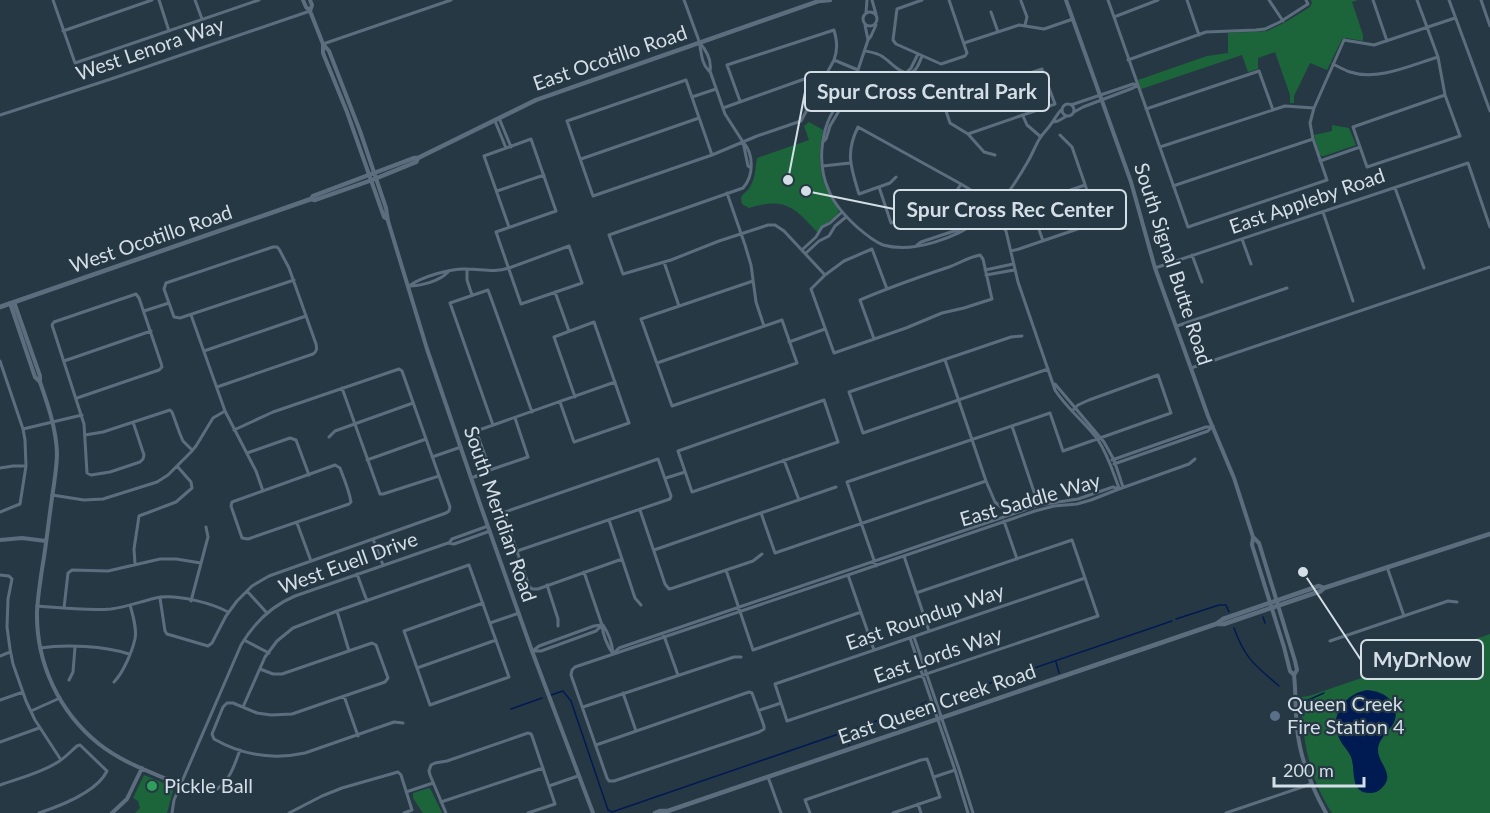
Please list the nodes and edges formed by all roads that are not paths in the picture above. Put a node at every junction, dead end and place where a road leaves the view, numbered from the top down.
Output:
1 (53, 0) edge
2 (152, 0) edge
3 (159, 0) edge
4 (195, 0) edge
5 (259, 0) edge
6 (303, 0) edge
7 (310, 0) edge
8 (451, 0) edge
9 (684, 0) edge
10 (830, 0) edge
11 (867, 0) edge
12 (872, 0) edge
13 (922, 0) edge
14 (950, 0) edge
15 (1066, 0) edge
16 (1108, 0) edge
17 (1158, 0) edge
18 (1187, 0) edge
19 (1269, 0) edge
20 (1373, 0) edge
21 (1417, 0) edge
22 (1449, 0) edge
23 (1481, 0) edge
24 (820, 1) edge
25 (1021, 1) edge
26 (1307, 2) edge
27 (310, 10) junction
28 (991, 12) dead end
29 (866, 13) junction
30 (876, 14) junction
31 (1113, 17) junction
32 (1455, 18) junction
33 (1073, 19) junction
34 (202, 20) junction
35 (1283, 21) junction
36 (865, 25) junction
37 (876, 25) junction
38 (1025, 25) junction
39 (1490, 26) edge
40 (1427, 28) junction
41 (63, 30) junction
42 (170, 31) junction
43 (998, 32) junction
44 (1199, 35) junction
45 (868, 40) junction
46 (1387, 40) junction
47 (699, 42) junction
48 (964, 43) junction
49 (323, 44) junction
50 (865, 51) junction
51 (920, 55) junction
52 (1438, 57) junction
53 (834, 60) junction
54 (1128, 60) junction
55 (1333, 64) junction
56 (858, 70) junction
57 (710, 71) junction
58 (822, 82) junction
59 (1138, 85) junction
60 (716, 89) junction
61 (1445, 95) junction
62 (692, 97) junction
63 (1101, 98) junction
64 (740, 101) junction
65 (1071, 105) junction
66 (723, 108) junction
67 (1314, 108) junction
68 (1146, 109) junction
69 (1062, 110) junction
70 (1273, 110) junction
71 (1490, 111) edge
72 (1074, 112) junction
73 (0, 115) edge
74 (1023, 115) junction
75 (1065, 116) junction
76 (699, 117) junction
77 (496, 118) junction
78 (1053, 122) junction
79 (968, 134) junction
80 (1060, 135) dead end
81 (1041, 137) junction
82 (1313, 140) junction
83 (743, 142) junction
84 (508, 147) junction
85 (1160, 147) junction
86 (1360, 147) junction
87 (712, 155) junction
88 (995, 155) dead end
89 (418, 158) joint
90 (580, 159) junction
91 (1320, 161) junction
92 (850, 163) junction
93 (823, 166) junction
94 (544, 175) junction
95 (373, 177) junction
96 (896, 177) dead end
97 (961, 184) junction
98 (1085, 185) junction
99 (1173, 186) junction
100 (879, 187) junction
101 (1395, 188) junction
102 (497, 191) junction
103 (727, 193) junction
104 (979, 198) dead end
105 (946, 204) junction
106 (992, 211) junction
107 (1323, 212) junction
108 (844, 214) junction
109 (826, 225) junction
110 (509, 227) junction
111 (1490, 227) edge
112 (831, 231) junction
113 (820, 232) junction
114 (958, 232) junction
115 (741, 233) junction
116 (826, 237) junction
117 (1242, 239) junction
118 (1043, 241) junction
119 (804, 251) junction
120 (1011, 251) junction
121 (1192, 255) junction
122 (664, 262) junction
123 (1013, 264) junction
124 (1251, 264) dead end
125 (1000, 267) junction
126 (1490, 267) edge
127 (509, 268) junction
128 (1155, 268) junction
129 (1424, 268) dead end
130 (467, 269) junction
131 (985, 270) junction
132 (1014, 270) junction
133 (1001, 272) junction
134 (825, 275) junction
135 (986, 275) junction
136 (294, 280) junction
137 (753, 281) junction
138 (1202, 282) dead end
139 (409, 286) junction
140 (1287, 288) dead end
141 (887, 289) junction
142 (555, 292) junction
143 (472, 295) junction
144 (1353, 301) dead end
145 (12, 303) junction
146 (169, 303) junction
147 (679, 306) junction
148 (0, 307) edge
149 (144, 311) junction
150 (191, 315) junction
151 (306, 316) junction
152 (764, 326) junction
153 (1176, 326) junction
154 (825, 329) junction
155 (151, 331) junction
156 (569, 331) junction
157 (1022, 336) dead end
158 (874, 339) junction
159 (789, 342) junction
160 (204, 351) junction
161 (945, 360) junction
162 (0, 361) edge
163 (64, 361) junction
164 (657, 363) junction
165 (1191, 368) junction
166 (1048, 369) junction
167 (40, 382) junction
168 (615, 382) junction
169 (8, 383) junction
170 (0, 386) edge
171 (217, 387) junction
172 (342, 388) junction
173 (575, 397) junction
174 (77, 398) junction
175 (958, 400) junction
176 (560, 402) junction
177 (413, 404) junction
178 (1074, 410) junction
179 (225, 411) junction
180 (531, 412) junction
181 (82, 415) junction
182 (514, 418) junction
183 (53, 421) junction
184 (133, 422) junction
185 (355, 424) junction
186 (493, 425) junction
187 (1012, 426) junction
188 (1213, 426) junction
189 (23, 429) junction
190 (234, 430) junction
191 (85, 435) junction
192 (329, 437) dead end
193 (1099, 438) junction
194 (426, 439) junction
195 (972, 440) junction
196 (461, 447) junction
197 (192, 450) junction
198 (247, 453) junction
199 (432, 457) junction
200 (1195, 459) dead end
201 (367, 460) junction
202 (784, 460) junction
203 (1112, 462) junction
204 (26, 466) junction
205 (177, 466) junction
206 (0, 468) edge
207 (490, 470) junction
208 (685, 472) junction
209 (309, 475) junction
210 (439, 476) junction
211 (471, 478) junction
212 (666, 478) junction
213 (986, 481) junction
214 (836, 487) dead end
215 (1121, 488) junction
216 (263, 490) junction
217 (52, 495) junction
218 (799, 500) junction
219 (1001, 507) dead end
220 (1039, 507) junction
221 (640, 510) junction
222 (0, 512) edge
223 (761, 513) junction
224 (1003, 519) junction
225 (609, 520) junction
226 (297, 522) junction
227 (861, 523) junction
228 (207, 527) dead end
229 (489, 529) junction
230 (1490, 534) edge
231 (1253, 537) junction
232 (374, 539) junction
233 (0, 540) edge
234 (46, 541) junction
235 (654, 550) junction
236 (518, 551) junction
237 (762, 554) dead end
238 (903, 554) junction
239 (622, 559) junction
240 (1017, 559) junction
241 (310, 561) junction
242 (201, 563) junction
243 (135, 564) junction
244 (875, 564) junction
245 (383, 565) junction
246 (1387, 567) junction
247 (726, 570) junction
248 (584, 572) junction
249 (848, 573) junction
250 (0, 574) edge
251 (357, 574) junction
252 (1085, 578) junction
253 (547, 585) junction
254 (247, 591) junction
255 (916, 593) junction
256 (160, 598) junction
257 (191, 601) junction
258 (367, 601) junction
259 (1457, 602) dead end
260 (483, 603) junction
261 (1278, 603) junction
262 (130, 605) junction
263 (642, 605) dead end
264 (1271, 605) junction
265 (37, 606) junction
266 (64, 608) junction
267 (740, 610) junction
268 (337, 611) junction
269 (228, 612) junction
270 (861, 612) junction
271 (267, 613) junction
272 (519, 613) junction
273 (1404, 616) junction
274 (490, 623) junction
275 (603, 625) junction
276 (558, 626) dead end
277 (929, 632) junction
278 (664, 636) junction
279 (912, 637) junction
280 (244, 640) junction
281 (496, 640) junction
282 (1330, 640) dead end
283 (75, 647) junction
284 (40, 648) junction
285 (874, 650) junction
286 (349, 651) junction
287 (532, 651) junction
288 (10, 652) junction
289 (269, 653) junction
290 (129, 654) junction
291 (613, 654) junction
292 (0, 656) edge
293 (741, 657) dead end
294 (417, 668) junction
295 (260, 669) junction
296 (678, 675) junction
297 (925, 675) junction
298 (1294, 675) junction
299 (69, 680) dead end
300 (114, 682) dead end
301 (23, 692) junction
302 (623, 693) junction
303 (344, 696) junction
304 (60, 698) junction
305 (0, 700) edge
306 (781, 703) junction
307 (243, 707) junction
308 (583, 707) junction
309 (759, 710) junction
310 (31, 711) junction
311 (939, 718) junction
312 (403, 723) dead end
313 (39, 728) junction
314 (636, 731) junction
315 (358, 736) junction
316 (0, 742) edge
317 (596, 745) junction
318 (240, 750) junction
319 (61, 760) junction
320 (142, 768) junction
321 (543, 768) junction
322 (957, 770) junction
323 (579, 776) junction
324 (768, 777) junction
325 (934, 777) junction
326 (433, 783) junction
327 (0, 784) edge
328 (1311, 784) junction
329 (181, 785) junction
330 (549, 786) junction
331 (218, 789) dead end
332 (406, 792) junction
333 (441, 802) junction
334 (918, 804) junction
335 (302, 807) junction
336 (534, 812) edge
337 (667, 812) edge
338 (1226, 812) edge
339 (39, 813) edge
340 (112, 813) edge
341 (172, 813) edge
342 (289, 813) edge
343 (306, 813) edge
344 (404, 813) edge
345 (446, 813) edge
346 (528, 813) edge
347 (593, 813) edge
348 (655, 813) edge
349 (781, 813) edge
350 (810, 813) edge
351 (893, 813) edge
352 (921, 813) edge
353 (968, 813) edge
354 (973, 813) edge
355 (1326, 813) edge

1 - 41 street
2 - 41 street
3 - 42 street
4 - 34 street
5 - 34 street
6 - 27 street, South Meridian Road
7 - 27 street, South Meridian Road
8 - 49 street
9 - 47 street
10 - 24 main road, East Ocotillo Road
11 - 29 street
12 - 30 street
13 - 51 street
14 - 48 street
15 - 33 street, South Signal Butte Road
16 - 31 street
17 - 31 street
18 - 44 street
19 - 35 street
20 - 46 street
21 - 40 street
22 - 32 street
23 - 39 street
24 - 47 main road, East Ocotillo Road
25 - 38 street
26 - 35 street
27 - 49 street, South Meridian Road
27 - 73 street, West Lenora Way
28 - 43 street
29 - 30 street
29 - 36 street
30 - 37 street
31 - 54 street
32 - 40 street
32 - 71 street
33 - 38 street
33 - 63 street, South Signal Butte Road
34 - 42 street
35 - 44 street
36 - 37 street
36 - 45 street
37 - 45 street
38 - 43 street
40 - 46 street
40 - 52 street
41 - 42 street
43 - 48 street
44 - 54 street
45 - 50 street
46 - 55 street
47 - 57 street
47 - 57 street
47 - 77 main road, East Ocotillo Road
48 - 51 street
49 - 95 street, South Meridian Road
50 - 51 street
50 - 56 street
52 - 55 street
52 - 61 street
53 - 56 street
53 - 58 street
53 - 64 street
54 - 59 street
55 - 67 street
56 - 93 street
57 - 60 street
58 - 64 street
58 - 83 street
59 - 63 street
59 - 68 street
60 - 62 street
60 - 66 street
61 - 86 street
61 - 86 street
62 - 76 street
62 - 90 street
63 - 65 street
63 - 72 street
63 - 128 street, South Signal Butte Road
64 - 66 street
65 - 69 street
65 - 72 street
66 - 83 street
67 - 70 street
67 - 82 street
68 - 70 street
68 - 85 street
69 - 75 street
69 - 78 street
70 - 85 street
72 - 75 street
74 - 79 street
74 - 79 street
74 - 81 street
75 - 78 street
76 - 87 street
76 - 90 street
77 - 84 street
77 - 89 main road, East Ocotillo Road
78 - 81 street
79 - 88 street
80 - 98 street
81 - 106 street
82 - 91 street
82 - 99 street
83 - 87 street
83 - 103 street
84 - 94 street
84 - 102 street
85 - 99 street
86 - 91 street
87 - 90 street
89 - 95 main road, West Ocotillo Road
91 - 99 street
92 - 93 street
92 - 97 street
92 - 100 street
93 - 108 street
94 - 102 street
94 - 110 street
95 - 139 street, South Meridian Road
95 - 145 main road, West Ocotillo Road
96 - 100 street
97 - 104 street
97 - 105 street
98 - 118 street
98 - 118 street
100 - 105 street
101 - 107 street, East Appleby Road
101 - 111 street, East Appleby Road
101 - 129 street
102 - 110 street
103 - 115 street
103 - 122 street
105 - 114 street
106 - 114 street
106 - 120 street
107 - 117 street, East Appleby Road
107 - 144 street
108 - 109 street
108 - 112 street
108 - 114 street
109 - 112 street
109 - 113 street
110 - 127 street
112 - 116 street
113 - 116 street
113 - 119 street
115 - 119 street
115 - 122 street
115 - 137 street
116 - 119 street
117 - 121 street, East Appleby Road
117 - 124 street
118 - 120 street
119 - 134 street
120 - 123 street
121 - 128 street, East Appleby Road
121 - 138 street
122 - 147 street
123 - 125 street
123 - 132 street
125 - 131 street
125 - 133 street
126 - 165 street
127 - 130 street
127 - 142 street
127 - 142 street
128 - 153 street, South Signal Butte Road
130 - 139 street
130 - 143 street
131 - 135 street
131 - 141 street
132 - 133 street
132 - 166 street
133 - 135 street
134 - 141 street
134 - 154 street
135 - 158 street
136 - 146 street
136 - 150 street
136 - 151 street
137 - 147 street
137 - 152 street
139 - 196 street, South Meridian Road
140 - 153 street
141 - 158 street
142 - 156 street
143 - 180 street
143 - 186 street
145 - 148 main road, West Ocotillo Road
145 - 167 street
145 - 167 street
146 - 149 street
146 - 150 street
147 - 164 street
149 - 155 street
149 - 163 street
150 - 160 street
151 - 160 street
151 - 171 street
152 - 159 street
152 - 164 street
153 - 165 street, South Signal Butte Road
154 - 158 street
154 - 159 street
155 - 163 street
155 - 174 street
156 - 168 street
156 - 173 street
157 - 161 street
159 - 164 street
160 - 171 street
161 - 175 street
161 - 175 street
162 - 169 street
163 - 174 street
165 - 188 street, South Signal Butte Road
166 - 175 street
166 - 178 street
167 - 183 street
168 - 173 street
168 - 176 street
169 - 170 street
169 - 189 street
171 - 179 street
172 - 177 street
172 - 185 street
172 - 190 street
173 - 176 street
174 - 181 street
175 - 195 street
176 - 180 street
177 - 185 street
177 - 194 street
178 - 193 street
178 - 193 street
179 - 190 street
179 - 197 street
180 - 182 street
181 - 183 street
181 - 191 street
182 - 186 street
182 - 207 street
183 - 189 street
183 - 217 street
184 - 191 street
184 - 191 street
184 - 197 street
185 - 192 street
185 - 201 street
186 - 207 street
187 - 193 street
187 - 195 street
187 - 220 street
188 - 203 street
188 - 231 street, South Signal Butte Road
189 - 204 street
190 - 198 street
193 - 203 street
194 - 199 street
194 - 201 street
195 - 213 street
195 - 227 street
196 - 199 street
196 - 211 street, South Meridian Road
197 - 205 street
198 - 209 street
198 - 216 street
199 - 210 street
200 - 215 street, East Saddle Way
201 - 210 street
202 - 208 street
202 - 208 street
202 - 218 street
203 - 215 street
204 - 206 street
204 - 222 street
205 - 217 street
205 - 243 street
207 - 211 street
208 - 212 street
209 - 216 street
209 - 226 street
210 - 232 street
211 - 229 street, South Meridian Road
212 - 221 street
212 - 236 street
213 - 219 street
213 - 227 street
214 - 218 street
215 - 220 street, East Saddle Way
216 - 226 street
217 - 234 street
218 - 223 street
220 - 224 street, East Saddle Way
221 - 225 street
221 - 235 street
223 - 227 street
223 - 235 street
224 - 238 street, East Saddle Way
224 - 240 street
225 - 236 street
225 - 239 street
226 - 241 street
227 - 244 street
228 - 242 street
229 - 245 street, West Euell Drive
229 - 272 street, South Meridian Road
230 - 246 main road, East Queen Creek Road
231 - 261 street, South Signal Butte Road
231 - 264 street, South Signal Butte Road
232 - 241 street
232 - 245 street
233 - 234 street
234 - 265 street
235 - 247 street
236 - 253 street
237 - 247 street
238 - 244 street, East Saddle Way
238 - 255 street
239 - 248 street
239 - 263 street
240 - 252 street
240 - 255 street
241 - 254 street
242 - 243 street
242 - 257 street
243 - 266 street
244 - 249 street, East Saddle Way
245 - 251 street, West Euell Drive
246 - 261 main road, East Queen Creek Road
246 - 273 street
247 - 267 street
248 - 253 street
248 - 275 street
249 - 267 street, East Saddle Way
249 - 270 street
250 - 288 street
251 - 258 street
251 - 271 street, West Euell Drive
252 - 277 street, East Roundup Way
252 - 297 street, East Lords Way
253 - 276 street
254 - 269 street
254 - 271 street
255 - 277 street
256 - 257 street
256 - 262 street
256 - 269 street
257 - 269 street
258 - 260 street
258 - 268 street
259 - 273 street
260 - 274 street
260 - 294 street
261 - 264 main road, East Queen Creek Road
261 - 298 street, South Signal Butte Road
262 - 266 street
262 - 290 street
264 - 298 street, South Signal Butte Road
264 - 311 main road, East Queen Creek Road
265 - 266 street
265 - 284 street
267 - 270 street
267 - 278 street, East Saddle Way
268 - 286 street
268 - 289 street
270 - 285 street
271 - 280 street, West Euell Drive
272 - 274 street
272 - 287 street, South Meridian Road
273 - 282 street
274 - 281 street
275 - 287 street
275 - 291 street
277 - 279 street, East Roundup Way
278 - 291 street, East Saddle Way
278 - 296 street
279 - 285 street, East Roundup Way
279 - 297 street
280 - 289 street
280 - 329 street, West Euell Drive
281 - 294 street
281 - 294 street
283 - 284 street
283 - 290 street
283 - 299 street
284 - 304 street
285 - 306 street, East Roundup Way
286 - 295 street
286 - 303 street
287 - 323 street, South Meridian Road
288 - 292 street
288 - 301 street
289 - 295 street
290 - 300 street
291 - 308 street, East Saddle Way
293 - 296 street
295 - 307 street
296 - 302 street
297 - 306 street, East Lords Way
297 - 311 street
298 - 328 street, South Signal Butte Road
301 - 305 street
301 - 310 street
302 - 308 street
302 - 314 street
303 - 307 street
303 - 315 street
304 - 310 street
304 - 320 street
306 - 309 street
307 - 318 street
308 - 317 street
309 - 314 street
309 - 317 street
310 - 313 street
311 - 322 street
311 - 324 main road, East Queen Creek Road
312 - 315 street
313 - 316 street
313 - 319 street
314 - 317 street
315 - 318 street
318 - 331 street
319 - 327 street
319 - 339 street
320 - 329 street
320 - 340 street
321 - 326 street
321 - 330 street
321 - 333 street
322 - 325 street
322 - 353 street
322 - 354 street
323 - 330 street
323 - 347 street, South Meridian Road
324 - 337 main road, East Queen Creek Road
324 - 349 street
325 - 334 street
325 - 350 street
326 - 332 street
326 - 333 street
328 - 338 street
328 - 355 street, South Signal Butte Road
329 - 341 street, West Euell Drive
330 - 336 street
332 - 335 street
332 - 344 street
333 - 345 street
334 - 351 street
334 - 352 street
335 - 342 street
335 - 343 street
336 - 346 street
337 - 348 main road, East Queen Creek Road

